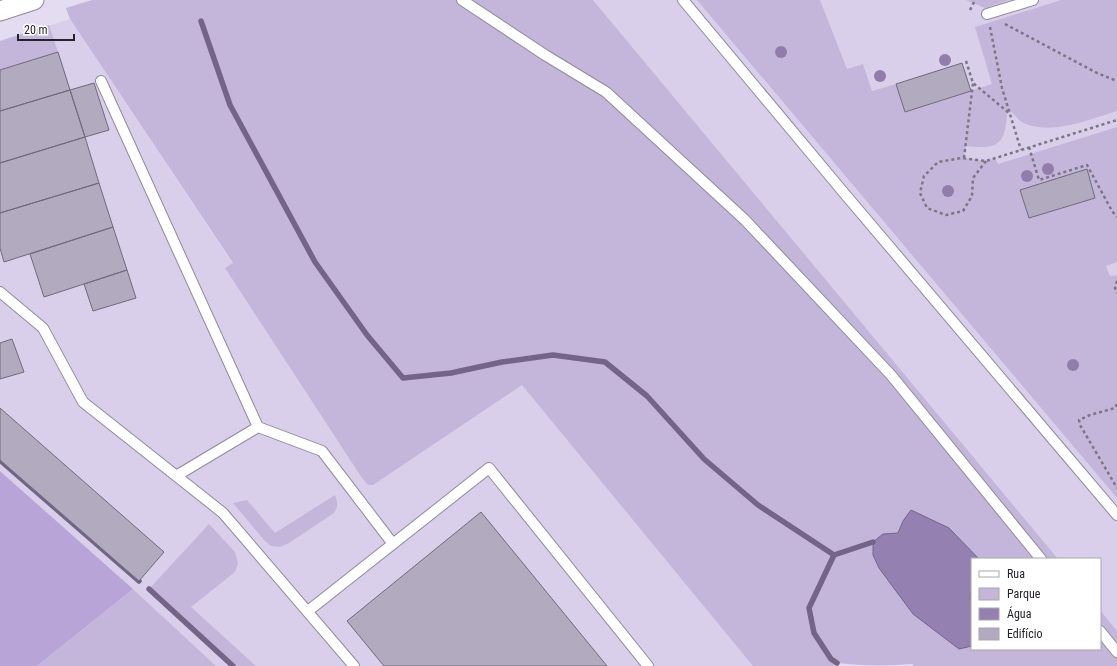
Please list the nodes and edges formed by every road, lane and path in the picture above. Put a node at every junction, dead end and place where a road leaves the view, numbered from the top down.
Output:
1 (34, 0) edge
2 (462, 0) edge
3 (683, 0) edge
4 (975, 0) edge
5 (1033, 0) edge
6 (970, 10) dead end
7 (0, 11) edge
8 (987, 14) junction
9 (966, 61) dead end
10 (102, 81) dead end
11 (1117, 81) edge
12 (974, 83) junction
13 (1009, 113) junction
14 (1117, 120) edge
15 (1029, 147) junction
16 (1021, 150) junction
17 (964, 158) junction
18 (986, 161) junction
19 (1117, 217) edge
20 (1117, 281) edge
21 (0, 292) edge
22 (1117, 293) edge
23 (1117, 404) edge
24 (258, 427) junction
25 (176, 476) junction
26 (1117, 488) edge
27 (1117, 515) edge
28 (393, 544) junction
29 (1040, 558) edge
30 (308, 611) junction
31 (1101, 633) edge
32 (1117, 652) edge
33 (354, 666) edge
34 (648, 666) edge

1 - 7 street
2 - 29 lane
3 - 27 lane
4 - 6 path
5 - 8 lane
8 - 11 path
8 - 13 path
9 - 12 path
10 - 24 lane
12 - 13 path
12 - 17 path
13 - 16 path
14 - 15 path
15 - 16 path
15 - 19 path
16 - 18 path
17 - 18 path
17 - 18 path
20 - 22 path
21 - 25 lane
23 - 26 path
24 - 25 lane
24 - 28 lane
25 - 30 lane
28 - 30 lane
28 - 34 lane
30 - 33 lane
31 - 32 lane

